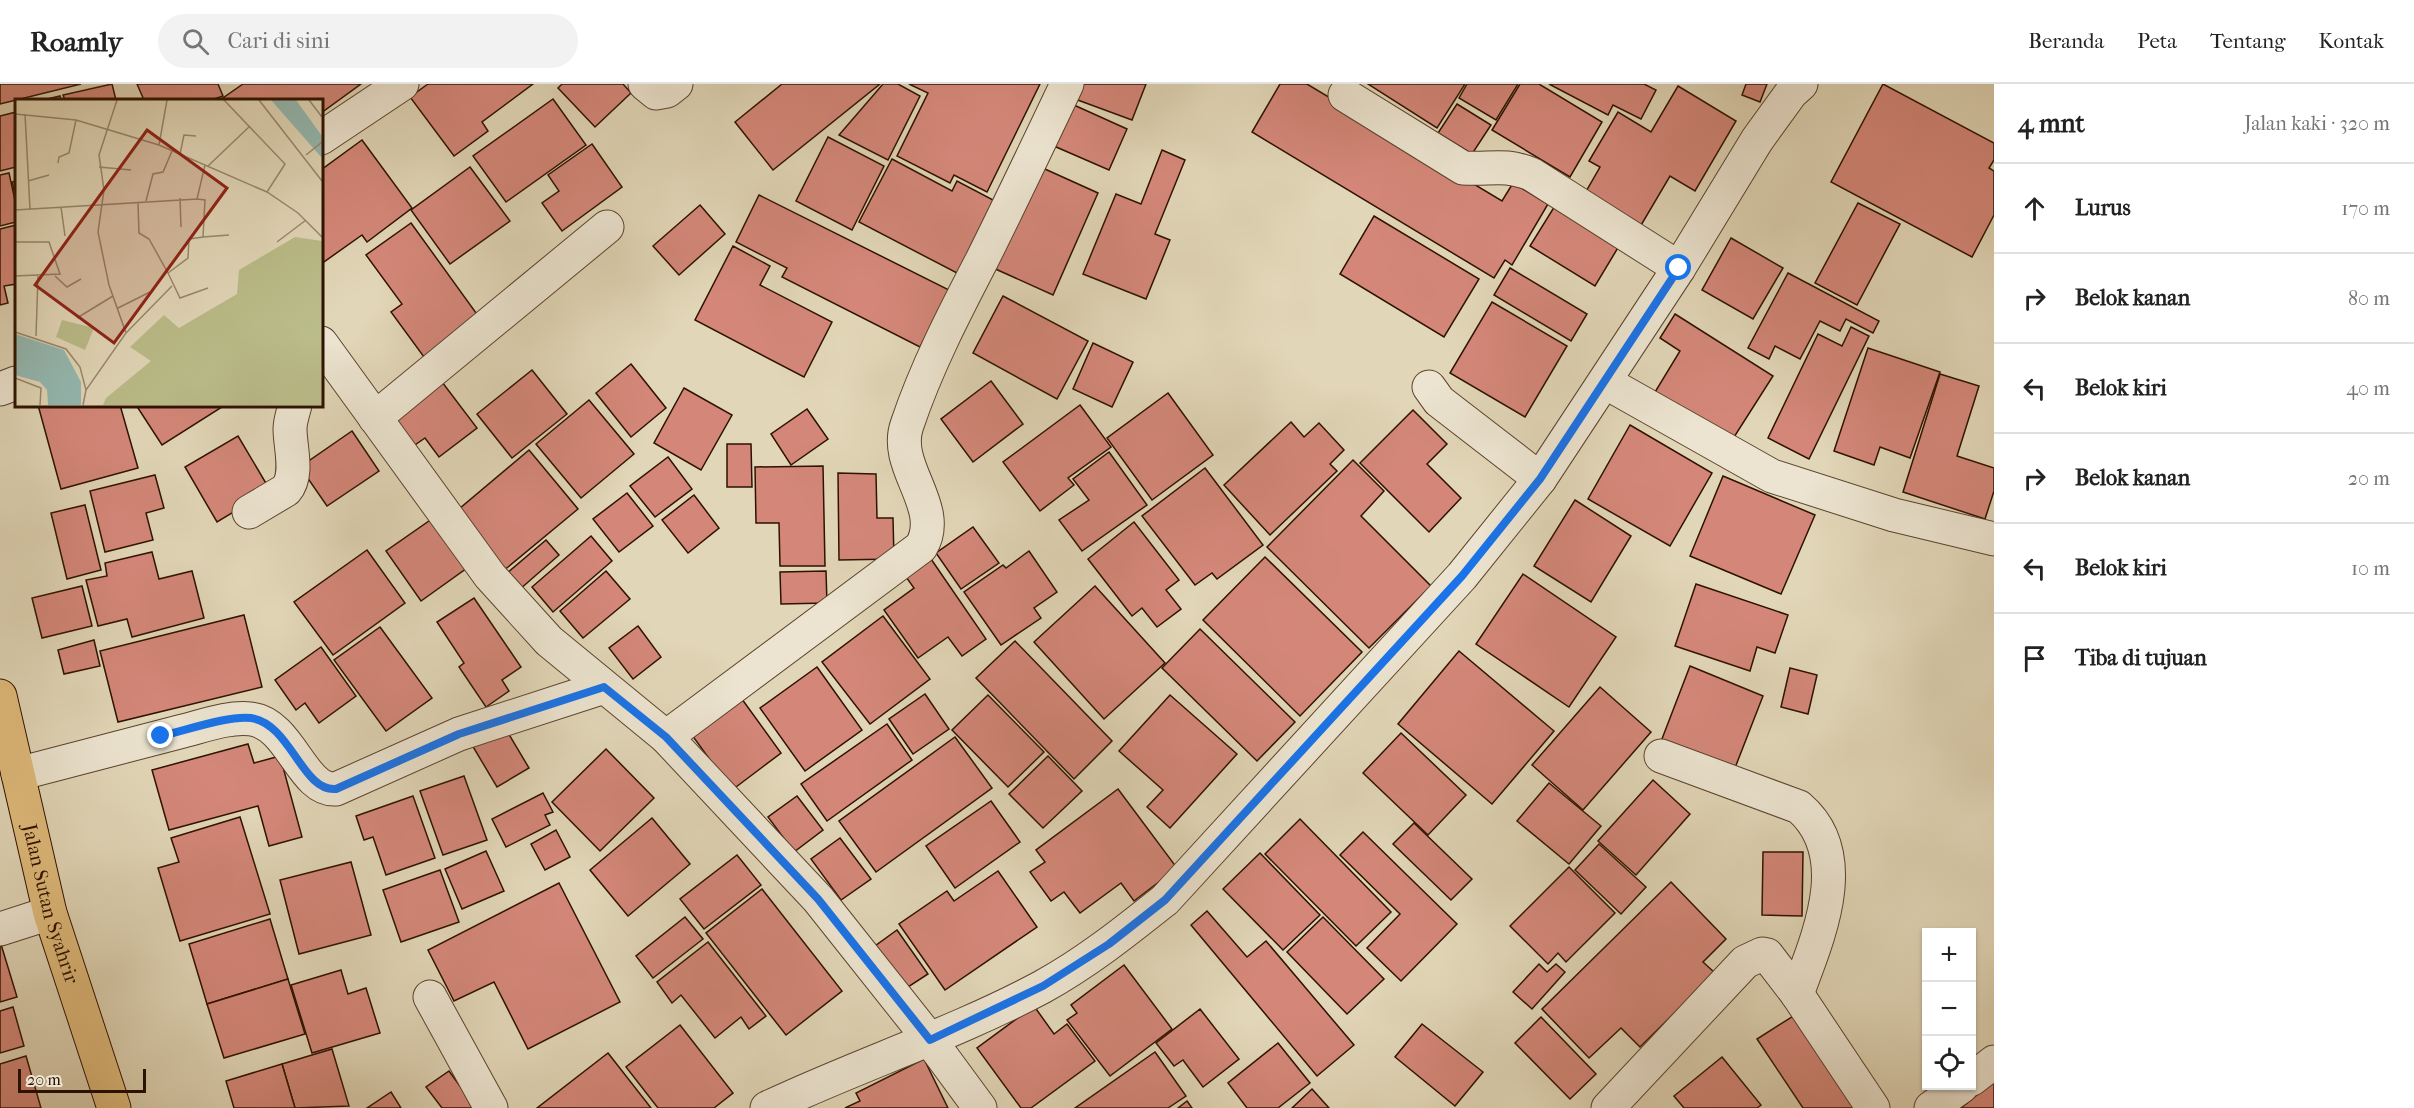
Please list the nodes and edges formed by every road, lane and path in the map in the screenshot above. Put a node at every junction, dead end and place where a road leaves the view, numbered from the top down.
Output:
1 (402, 84) edge
2 (645, 84) edge
3 (676, 84) edge
4 (1067, 84) edge
5 (1801, 84) edge
6 (1345, 95) dead end
7 (322, 137) edge
8 (607, 227) dead end
9 (1679, 268) junction
10 (322, 345) edge
11 (1605, 382) junction
12 (15, 383) edge
13 (1429, 387) dead end
14 (0, 389) edge
15 (295, 406) edge
16 (375, 418) junction
17 (1540, 479) junction
18 (249, 512) dead end
19 (1994, 539) edge
20 (604, 687) junction
21 (0, 696) edge
22 (666, 737) junction
23 (1661, 756) dead end
24 (18, 774) junction
25 (50, 913) junction
26 (0, 929) edge
27 (1797, 994) junction
28 (430, 997) dead end
29 (930, 1040) junction
30 (1994, 1062) edge
31 (1976, 1075) edge
32 (1956, 1090) edge
33 (114, 1108) edge
34 (491, 1108) edge
35 (767, 1108) edge
36 (980, 1108) edge
37 (1608, 1108) edge
38 (1873, 1108) edge
39 (1931, 1108) edge

1 - 7 street
2 - 3 street
4 - 22 street
5 - 9 street
6 - 9 street
8 - 16 street
9 - 11 street
10 - 16 street
11 - 17 street
11 - 19 street
12 - 14 street
13 - 17 street
15 - 18 street
16 - 20 street
17 - 29 street
20 - 22 street
20 - 24 street
21 - 24 main road, Jalan Sutan Syahrir
22 - 29 street
23 - 27 street
24 - 25 main road, Jalan Sutan Syahrir
25 - 26 street
25 - 33 main road, Jalan Sutan Syahrir
27 - 37 street
27 - 38 street
28 - 34 street
29 - 35 street
29 - 36 street
30 - 31 street
32 - 39 street

